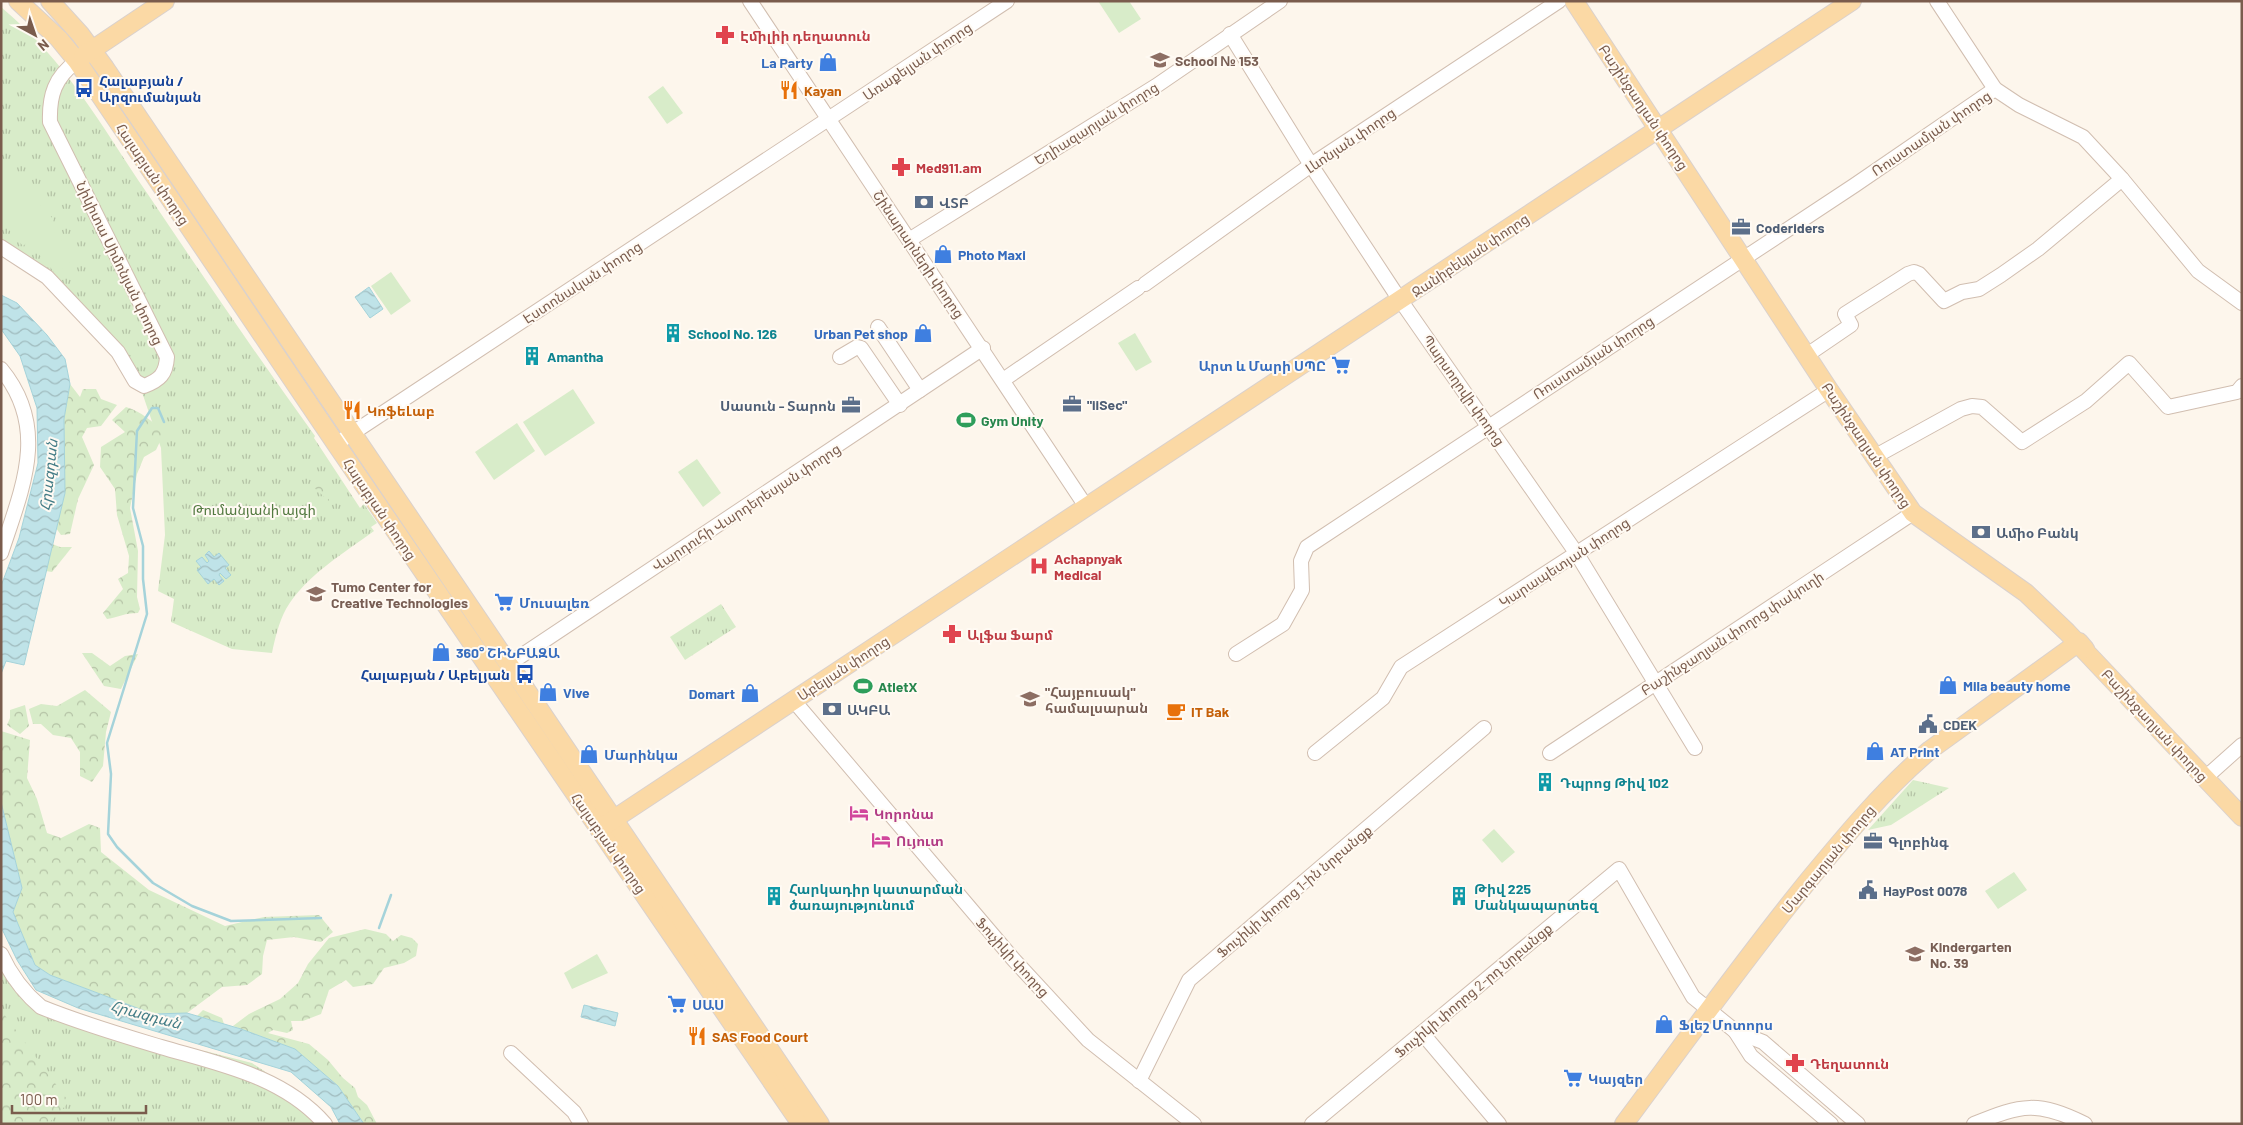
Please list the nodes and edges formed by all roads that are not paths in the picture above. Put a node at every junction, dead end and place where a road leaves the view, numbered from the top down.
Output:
1 (18, 1) edge
2 (50, 1) edge
3 (165, 1) edge
4 (750, 1) edge
5 (1007, 1) edge
6 (1280, 1) edge
7 (1559, 1) edge
8 (1574, 1) edge
9 (1852, 1) edge
10 (1938, 1) edge
11 (1230, 34) junction
12 (92, 49) junction
13 (77, 61) junction
14 (1995, 89) junction
15 (828, 120) junction
16 (1660, 129) junction
17 (1311, 165) junction
18 (2122, 179) junction
19 (909, 240) junction
20 (1, 247) edge
21 (1744, 258) junction
22 (1401, 300) junction
23 (2242, 303) edge
24 (878, 327) dead end
25 (983, 348) junction
26 (1807, 355) junction
27 (840, 357) dead end
28 (1, 369) edge
29 (1003, 380) junction
30 (2242, 386) edge
31 (920, 390) junction
32 (1829, 390) junction
33 (900, 405) junction
34 (1489, 425) junction
35 (353, 432) junction
36 (336, 444) junction
37 (1874, 457) junction
38 (1087, 508) junction
39 (1913, 513) junction
40 (1, 553) edge
41 (1577, 554) junction
42 (2079, 643) junction
43 (1236, 654) dead end
44 (508, 664) junction
45 (1656, 683) junction
46 (794, 701) junction
47 (1484, 728) dead end
48 (2242, 745) edge
49 (1695, 748) dead end
50 (1315, 753) dead end
51 (1550, 753) dead end
52 (2207, 776) junction
53 (2242, 807) edge
54 (2242, 817) edge
55 (614, 819) junction
56 (599, 829) junction
57 (683, 920) junction
58 (668, 929) junction
59 (1, 954) edge
60 (1710, 1012) junction
61 (1735, 1031) junction
62 (1422, 1033) junction
63 (1763, 1042) junction
64 (511, 1053) dead end
65 (1751, 1056) junction
66 (1139, 1081) junction
67 (1827, 1098) junction
68 (1816, 1112) junction
69 (808, 1122) edge
70 (325, 1124) edge
71 (581, 1124) edge
72 (1194, 1124) edge
73 (1312, 1124) edge
74 (1499, 1124) edge
75 (1626, 1124) edge
76 (1831, 1124) edge
77 (1858, 1124) edge
78 (1974, 1124) edge
79 (2085, 1124) edge

1 - 13 main road, Հալաբյան փողոց
2 - 12 main road, Հալաբյան փողոց
3 - 12 main road
4 - 15 street, Շինարարների փողոց
5 - 15 street, Առաքելյան փողոց
6 - 11 street, Եղիազարյան փողոց
7 - 17 street, Լևոնյան փողոց
8 - 16 main road, Բաշինջաղյան փողոց
9 - 16 main road, Ջանիբեկյան փողոց
10 - 14 street
11 - 17 street, Պարսողովի փողոց
11 - 19 street, Եղիազարյան փողոց
12 - 13 main road
12 - 35 main road, Հալաբյան փողոց
13 - 20 street, Նիկիտա Սիմոնյան փողոց
13 - 36 main road, Հալաբյան փողոց
14 - 18 street
14 - 21 street, Ռուստամյան փողոց
15 - 19 street, Շինարարների փողոց
15 - 35 street, Էստոնական փողոց
16 - 21 main road, Բաշինջաղյան փողոց
16 - 22 main road, Ջանիբեկյան փողոց
17 - 22 street, Պարսողովի փողոց
17 - 29 street, Լևոնյան փողոց
18 - 23 street
18 - 26 street
19 - 25 street, Շինարարների փողոց
21 - 26 main road, Բաշինջաղյան փողոց
21 - 34 street, Ռուստամյան փողոց
22 - 34 street, Պարսողովի փողոց
22 - 38 main road, Ջանիբեկյան փողոց
24 - 31 street
25 - 29 street, Շինարարների փողոց
25 - 31 street, Վարդուհի Վարդերեսյան փողոց
26 - 32 main road, Բաշինջաղյան փողոց
27 - 33 street
28 - 40 street
29 - 38 street, Շինարարների փողոց
30 - 37 street
31 - 33 street, Վարդուհի Վարդերեսյան փողոց
32 - 37 main road, Բաշինջաղյան փողոց
32 - 41 street, Կարապետյան փողոց
33 - 44 street, Վարդուհի Վարդերեսյան փողոց
34 - 41 street, Պարսողովի փողոց
34 - 43 street, Ռուստամյան փողոց
35 - 36 street, Էստոնական փողոց
35 - 44 main road, Հալաբյան փողոց
36 - 56 main road, Հալաբյան փողոց
37 - 39 main road, Բաշինջաղյան փողոց
38 - 46 main road, Աբելյան փողոց
39 - 42 main road, Բաշինջաղյան փողոց
39 - 45 street, Բաշինջաղյան փողոց փակուղի
41 - 45 street, Պարսողովի փողոց
41 - 50 street, Կարապետյան փողոց
42 - 52 main road, Բաշինջաղյան փողոց
42 - 60 main road, Մարգարյան փողոց
44 - 55 main road, Հալաբյան փողոց
45 - 49 street, Պարսողովի փողոց
45 - 51 street, Բաշինջաղյան փողոց փակուղի
46 - 55 main road, Աբելյան փողոց
46 - 66 street, Ֆուչիկի փողոց
47 - 66 street, Ֆուչիկի փողոց 1-ին նրբանցք
48 - 52 street
52 - 53 main road, Բաշինջաղյան փողոց
52 - 54 main road, Բաշինջաղյան փողոց
55 - 56 main road, Աբելյան փողոց
55 - 57 main road, Հալաբյան փողոց
56 - 58 main road, Հալաբյան փողոց
57 - 58 main road
57 - 69 main road, Հալաբյան փողոց
58 - 69 main road, Հալաբյան փողոց
59 - 70 street
60 - 61 street
60 - 62 street, Ֆուչիկի փողոց 2-րդ նրբանցք
60 - 75 main road, Մարգարյան փողոց
61 - 63 street
61 - 65 street
62 - 73 street, Ֆուչիկի փողոց 2-րդ նրբանցք
62 - 74 street
63 - 65 street
63 - 67 street
64 - 71 street
65 - 68 street
66 - 72 street, Ֆուչիկի փողոց
67 - 68 street
67 - 77 street
68 - 76 street
78 - 79 street

